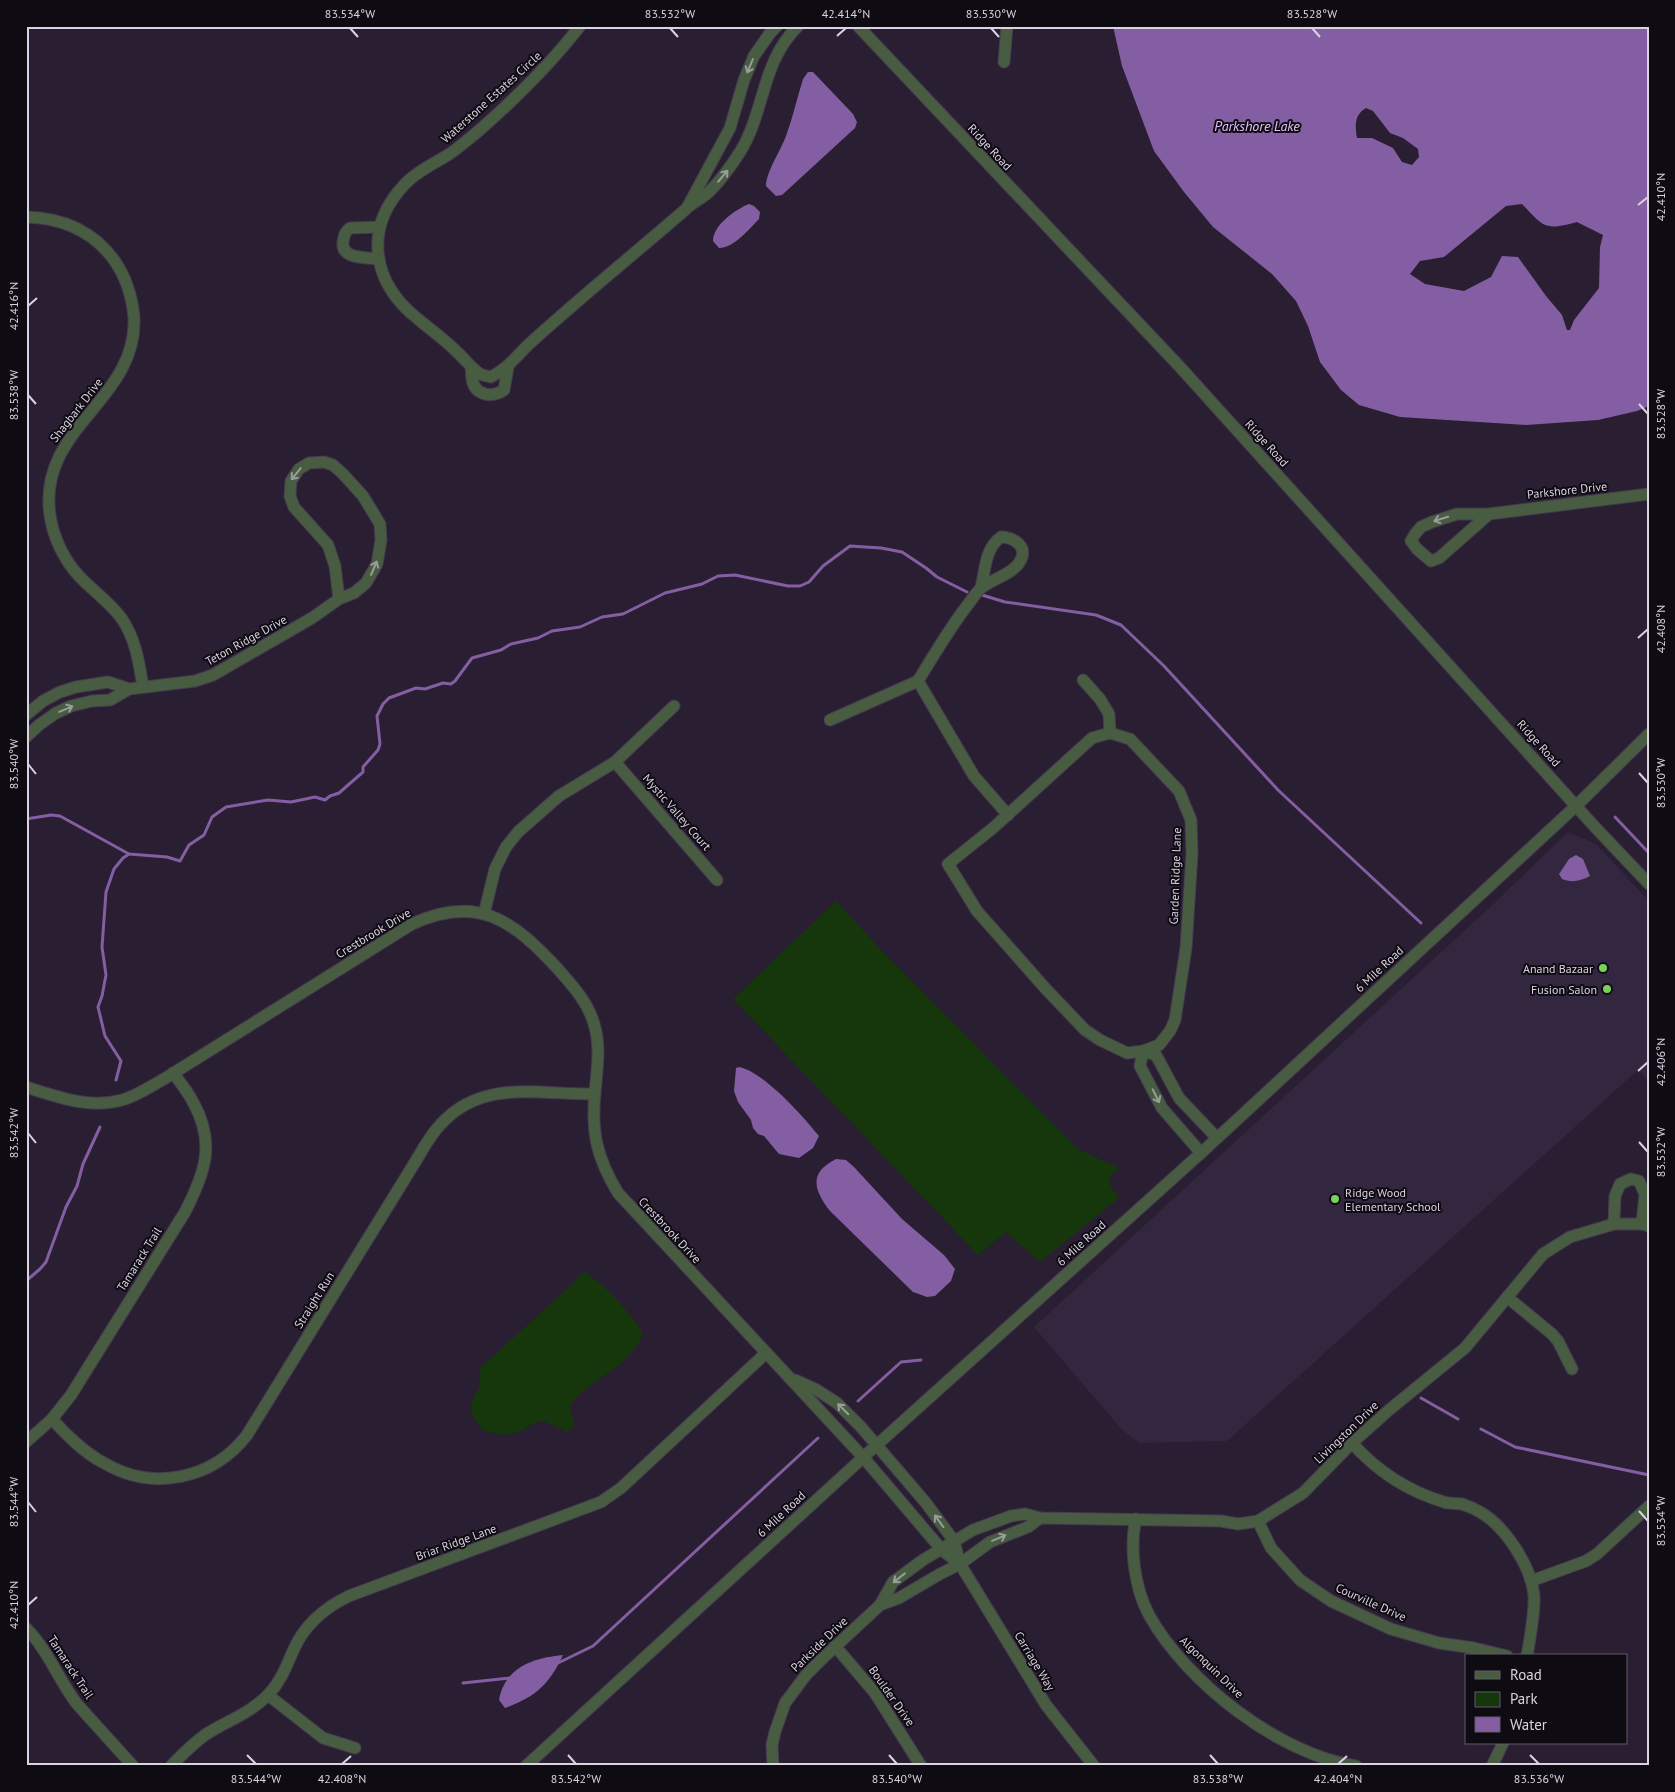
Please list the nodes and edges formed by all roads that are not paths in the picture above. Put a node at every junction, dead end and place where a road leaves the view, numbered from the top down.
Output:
1 (580, 26) edge
2 (777, 26) edge
3 (798, 26) edge
4 (858, 26) edge
5 (1007, 26) edge
6 (1004, 62) dead end
7 (736, 110) junction
8 (755, 117) junction
9 (687, 208) junction
10 (26, 217) edge
11 (380, 228) junction
12 (379, 259) junction
13 (472, 367) junction
14 (508, 367) junction
15 (1649, 494) edge
16 (1489, 514) junction
17 (981, 588) junction
18 (340, 599) junction
19 (1083, 680) dead end
20 (918, 681) junction
21 (143, 687) junction
22 (129, 689) junction
23 (674, 706) dead end
24 (28, 714) edge
25 (830, 720) dead end
26 (39, 725) junction
27 (1110, 734) junction
28 (1649, 734) edge
29 (26, 737) edge
30 (615, 762) junction
31 (1576, 805) junction
32 (1008, 814) junction
33 (718, 880) dead end
34 (1649, 884) edge
35 (484, 914) junction
36 (1143, 1051) junction
37 (174, 1073) junction
38 (26, 1087) edge
39 (595, 1094) junction
40 (1217, 1138) junction
41 (1201, 1153) junction
42 (1614, 1224) junction
43 (1645, 1225) edge
44 (1507, 1297) junction
45 (766, 1353) junction
46 (1572, 1369) dead end
47 (789, 1377) junction
48 (52, 1419) junction
49 (26, 1442) edge
50 (1352, 1443) junction
51 (876, 1445) junction
52 (863, 1457) junction
53 (1649, 1506) edge
54 (1040, 1518) junction
55 (1136, 1519) junction
56 (1258, 1521) junction
57 (954, 1541) junction
58 (942, 1550) junction
59 (960, 1564) junction
60 (1531, 1581) junction
61 (880, 1605) junction
62 (26, 1628) edge
63 (835, 1646) junction
64 (1498, 1654) edge
65 (1527, 1654) edge
66 (268, 1695) junction
67 (1503, 1744) edge
68 (355, 1748) dead end
69 (771, 1765) edge
70 (133, 1766) edge
71 (170, 1766) edge
72 (526, 1766) edge
73 (921, 1766) edge
74 (1094, 1766) edge
75 (1356, 1766) edge
76 (1492, 1766) edge

1 - 11 street, Waterstone Estates Circle
2 -> 7 street, Waterstone Estates Circle
3 - 8 street, Waterstone Estates Circle
4 - 31 street, Ridge Road
5 - 6 street
7 - 8 street
7 - 9 street, Waterstone Estates Circle
9 -> 8 street, Waterstone Estates Circle
9 - 14 street, Waterstone Estates Circle
10 - 21 street, Shagbark Drive
11 - 12 street, Waterstone Estates Circle
11 - 12 street
12 - 13 street, Waterstone Estates Circle
13 - 14 street, Waterstone Estates Circle
13 - 14 street, Waterstone Estates Circle
15 - 16 street, Parkshore Drive
16 -> 16 street, Parkshore Drive
17 - 17 street
17 - 20 street
18 -> 18 street, Teton Ridge Drive
18 - 21 street, Teton Ridge Drive
19 - 27 street
20 - 25 street
20 - 32 street
21 - 22 street, Teton Ridge Drive
22 - 24 street, Teton Ridge Drive
26 -> 22 street, Teton Ridge Drive
23 - 30 street
24 - 26 street, Teton Ridge Drive
26 - 29 street, Teton Ridge Drive
27 - 32 street
27 - 36 street, Garden Ridge Lane
28 - 31 street, 6 Mile Road
30 - 33 street, Mystic Valley Court
30 - 35 street
31 - 34 street, Ridge Road
31 - 40 street, 6 Mile Road
32 - 36 street
35 - 37 street, Crestbrook Drive
35 - 39 street, Crestbrook Drive
36 - 40 street
36 -> 41 street
37 - 38 street, Crestbrook Drive
37 - 48 street, Tamarack Trail
39 - 45 street, Crestbrook Drive
39 - 48 street, Straight Run
40 - 41 street, 6 Mile Road
41 - 51 street, 6 Mile Road
42 - 43 street, Livingston Drive
42 - 43 street, Livingston Drive
42 - 44 street, Livingston Drive
44 - 46 street
44 - 50 street, Livingston Drive
45 - 47 street, Crestbrook Drive
45 - 66 street, Briar Ridge Lane
51 -> 47 street, Crestbrook Drive
47 - 52 street, Crestbrook Drive
48 - 49 street, Tamarack Trail
50 - 56 street, Livingston Drive
50 - 60 street
51 - 52 street, 6 Mile Road
57 -> 51 street, Carriage Way
52 - 58 street, Carriage Way
52 - 72 street, 6 Mile Road
53 - 60 street
54 - 55 street, Livingston Drive
54 - 57 street, Livingston Drive
59 -> 54 street
55 - 56 street, Livingston Drive
55 - 75 street, Algonquin Drive
56 - 64 street, Courville Drive
57 - 58 street, Parkside Drive
57 - 59 street, Carriage Way
58 - 59 street, Carriage Way
58 -> 61 street, Parkside Drive
59 - 61 street, Parkside Drive
59 - 74 street, Carriage Way
60 - 65 street
61 - 63 street, Parkside Drive
62 - 70 street, Tamarack Trail
63 - 69 street, Parkside Drive
63 - 73 street, Boulder Drive
66 - 68 street
66 - 71 street, Briar Ridge Lane
67 - 76 street

